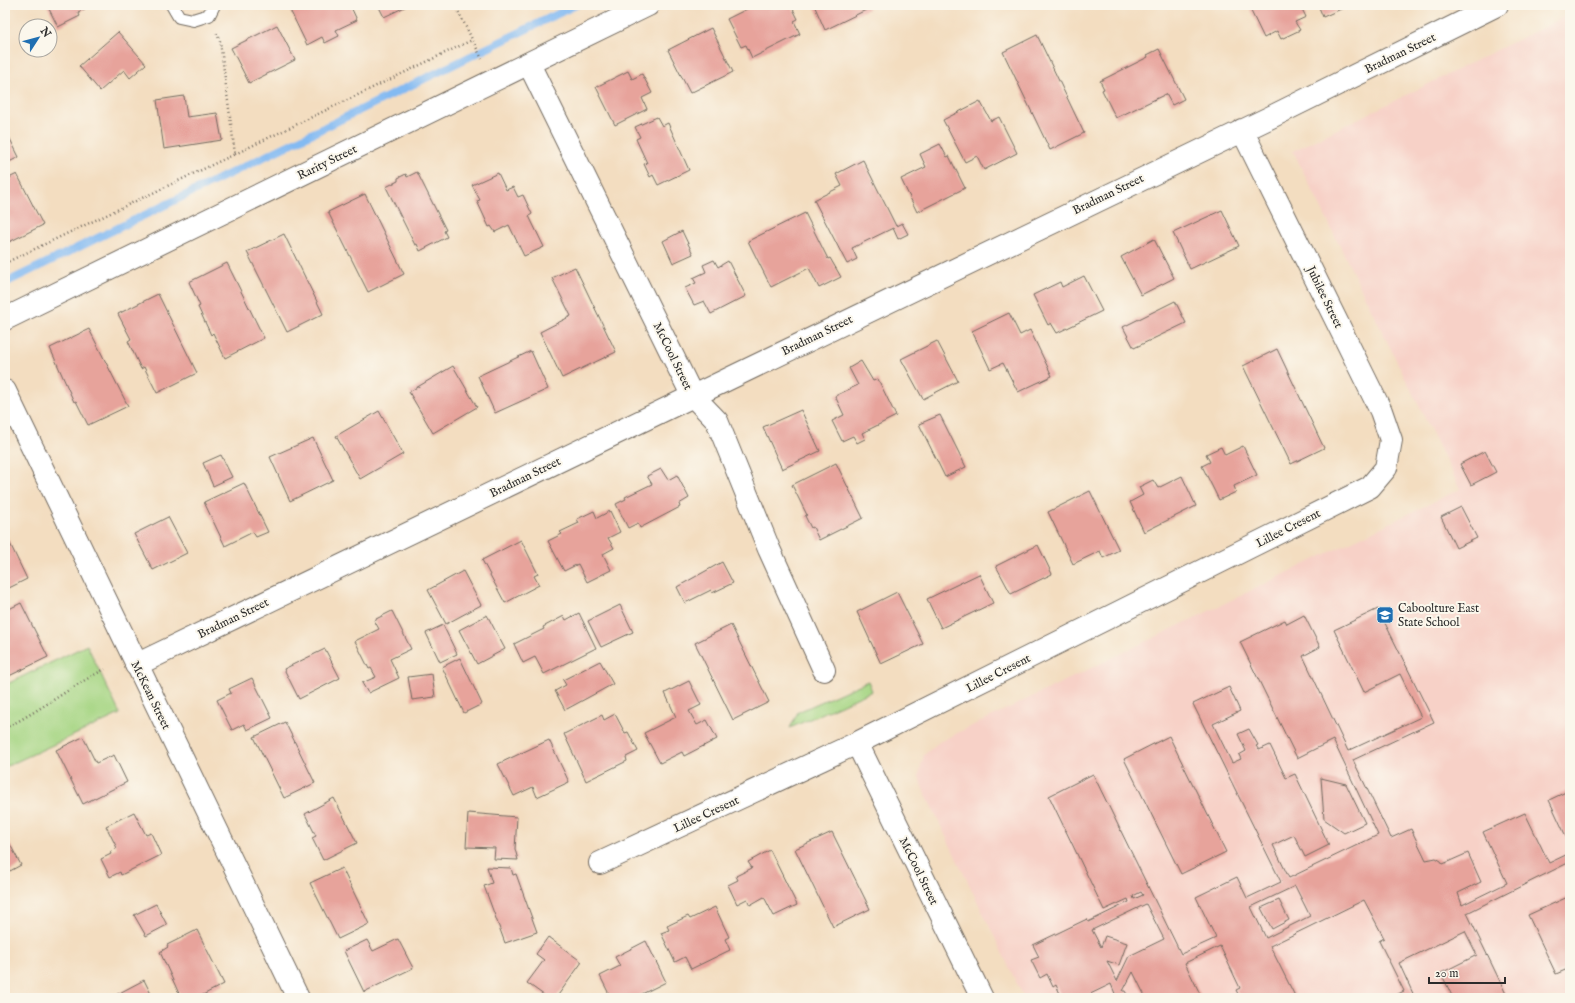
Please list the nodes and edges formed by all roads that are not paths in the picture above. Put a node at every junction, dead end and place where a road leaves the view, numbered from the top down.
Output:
1 (172, 5) edge
2 (648, 5) edge
3 (1497, 5) edge
4 (212, 10) edge
5 (529, 64) junction
6 (1242, 130) junction
7 (5, 319) edge
8 (5, 391) edge
9 (692, 395) junction
10 (1386, 468) joint
11 (136, 665) junction
12 (824, 670) dead end
13 (856, 743) junction
14 (600, 863) dead end
15 (298, 998) edge
16 (982, 998) edge

1 - 4 lane
2 - 5 street, Rarity Street
3 - 6 street, Bradman Street
5 - 7 street, Rarity Street
5 - 9 street, McCool Street
6 - 9 street, Bradman Street
6 - 10 street, Jubilee Street
8 - 11 street, McKean Street
9 - 11 street, Bradman Street
9 - 12 street, McCool Street
10 - 13 street, Lillee Cresent
11 - 15 street, McKean Street
13 - 14 street, Lillee Cresent
13 - 16 street, McCool Street

